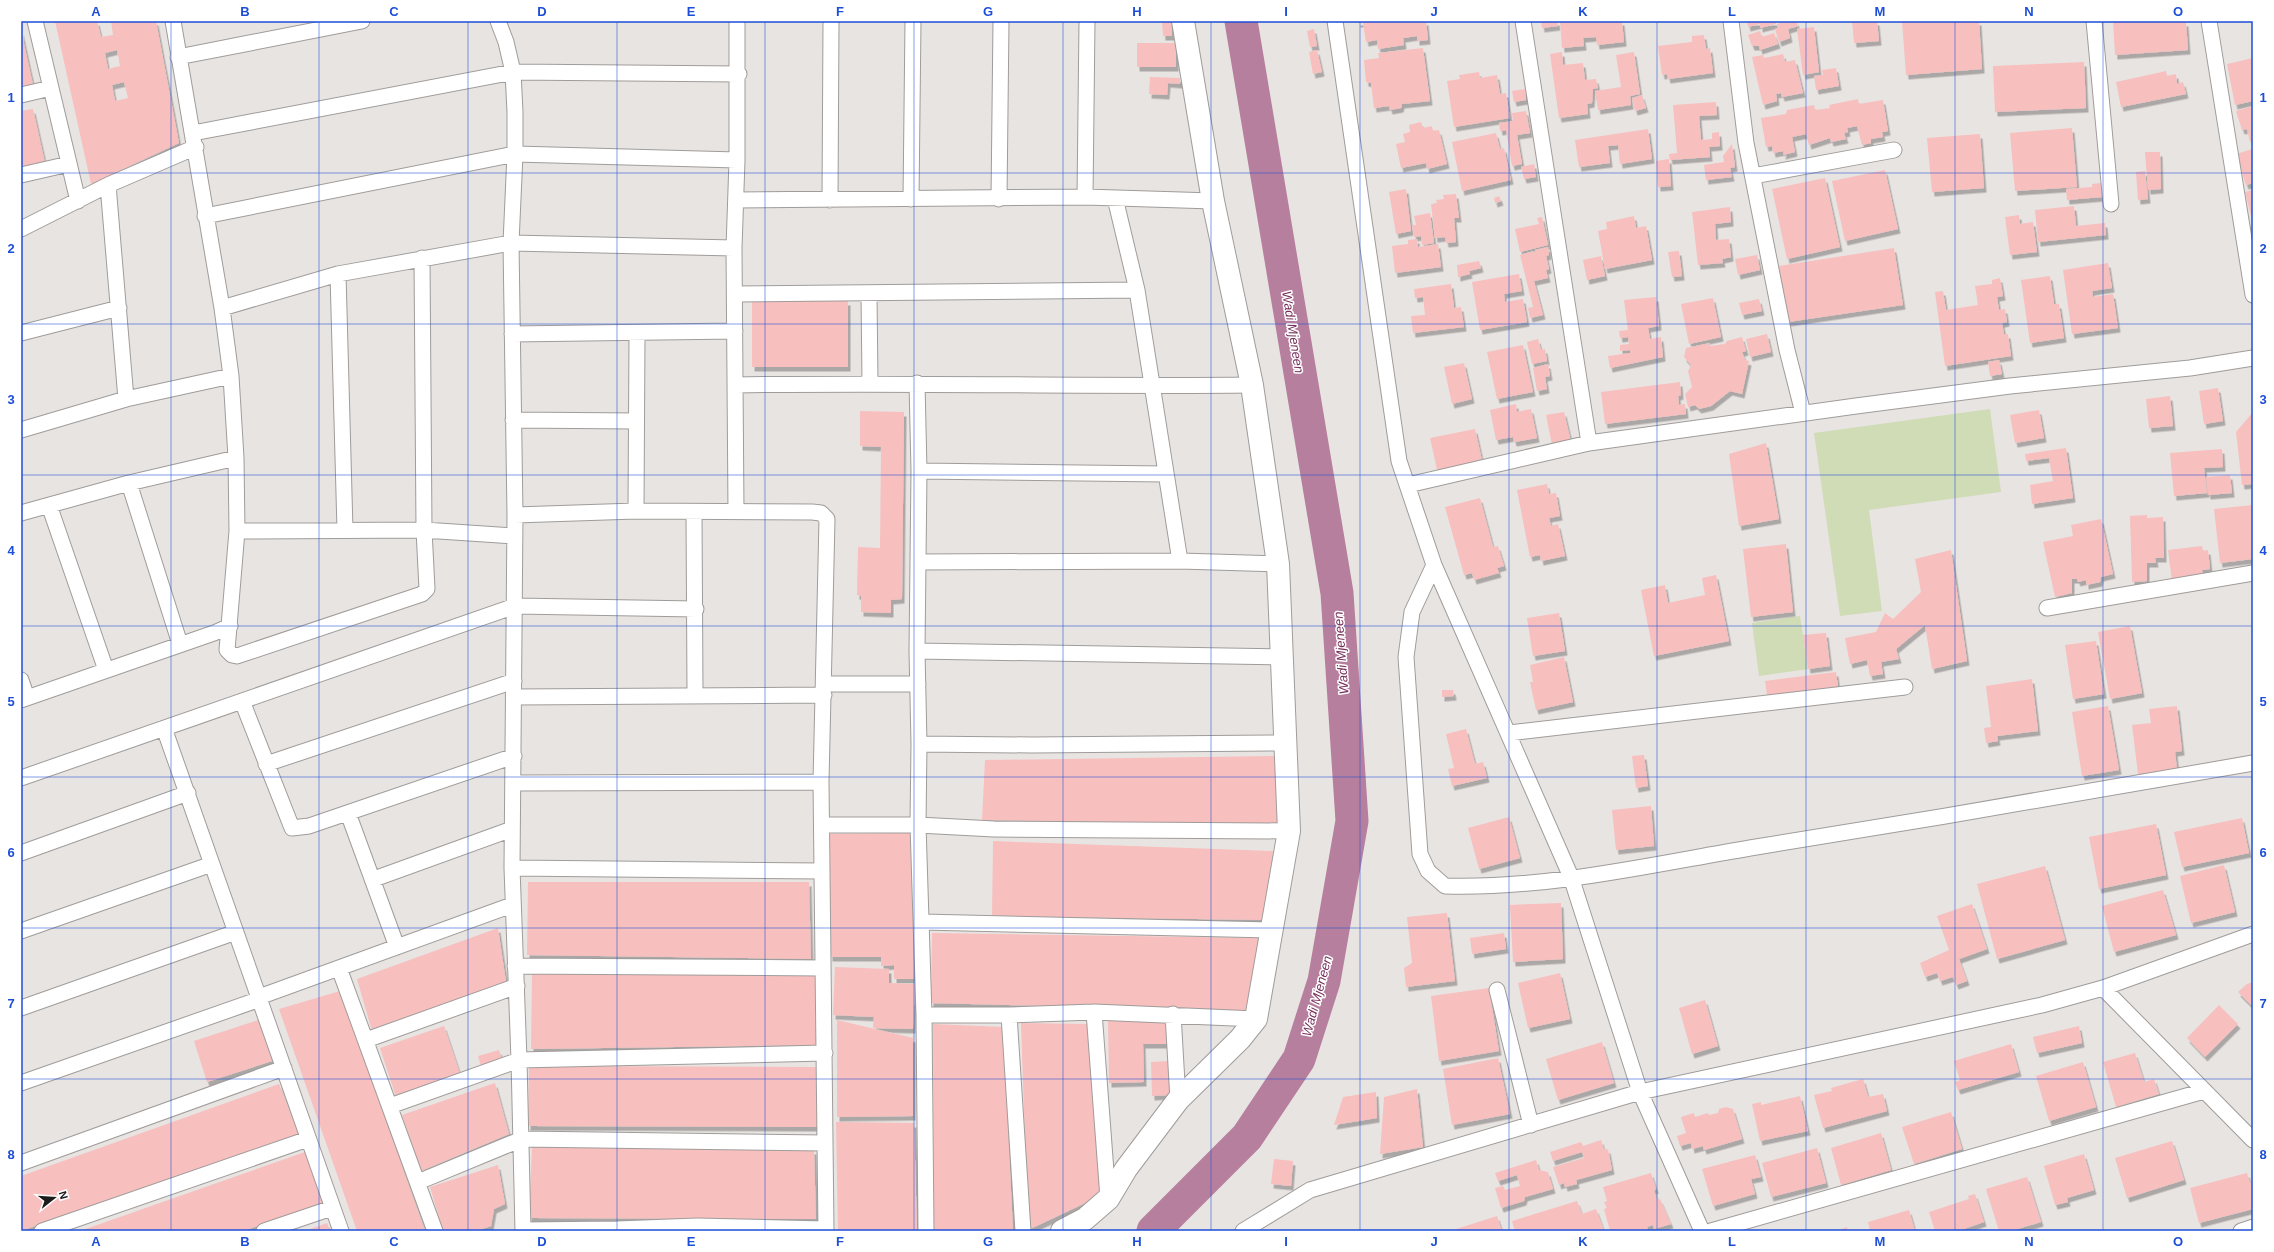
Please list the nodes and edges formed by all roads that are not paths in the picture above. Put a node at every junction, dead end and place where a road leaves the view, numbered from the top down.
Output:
1 (35, 21) edge
2 (173, 21) edge
3 (362, 21) edge
4 (498, 21) edge
5 (737, 21) edge
6 (831, 21) edge
7 (913, 21) edge
8 (1001, 21) edge
9 (1087, 21) edge
10 (1184, 21) edge
11 (1335, 21) edge
12 (1523, 21) edge
13 (1732, 21) edge
14 (2094, 21) edge
15 (2209, 21) edge
16 (178, 57) junction
17 (513, 72) junction
18 (739, 74) junction
19 (51, 88) junction
20 (21, 95) edge
21 (194, 140) junction
22 (1894, 150) dead end
23 (515, 154) junction
24 (737, 160) junction
25 (69, 164) junction
26 (21, 175) edge
27 (1753, 176) junction
28 (108, 185) junction
29 (1085, 197) junction
30 (1114, 198) junction
31 (911, 199) junction
32 (999, 199) junction
33 (736, 200) junction
34 (830, 200) junction
35 (78, 201) junction
36 (1213, 201) junction
37 (2111, 204) dead end
38 (205, 216) junction
39 (21, 229) edge
40 (511, 243) junction
41 (734, 248) junction
42 (422, 258) junction
43 (338, 274) junction
44 (1137, 290) junction
45 (735, 294) junction
46 (869, 294) junction
47 (2253, 295) edge
48 (119, 308) junction
49 (222, 308) junction
50 (735, 330) junction
51 (21, 333) edge
52 (637, 333) junction
53 (512, 334) junction
54 (2253, 358) edge
55 (231, 376) junction
56 (870, 383) junction
57 (917, 383) junction
58 (734, 385) junction
59 (1252, 385) junction
60 (1152, 386) junction
61 (126, 399) junction
62 (1802, 413) junction
63 (513, 420) junction
64 (636, 421) junction
65 (21, 430) edge
66 (1588, 443) junction
67 (236, 458) junction
68 (919, 471) junction
69 (1166, 474) junction
70 (129, 483) junction
71 (1408, 485) junction
72 (49, 505) junction
73 (636, 511) junction
74 (736, 511) junction
75 (694, 512) junction
76 (21, 513) edge
77 (516, 515) junction
78 (345, 530) junction
79 (424, 530) junction
80 (237, 531) junction
81 (515, 536) junction
82 (1180, 561) junction
83 (918, 562) junction
84 (1278, 564) junction
85 (1434, 565) junction
86 (2253, 573) edge
87 (515, 606) junction
88 (2047, 608) dead end
89 (696, 609) junction
90 (230, 626) junction
91 (180, 644) junction
92 (917, 651) junction
93 (1283, 657) junction
94 (106, 670) junction
95 (21, 680) edge
96 (514, 681) junction
97 (918, 684) junction
98 (1905, 687) dead end
99 (824, 689) junction
100 (695, 694) junction
101 (514, 697) junction
102 (24, 699) edge
103 (242, 701) junction
104 (164, 728) junction
105 (1509, 733) junction
106 (1285, 743) junction
107 (919, 744) junction
108 (514, 756) junction
109 (2253, 763) edge
110 (266, 764) junction
111 (21, 778) edge
112 (821, 782) junction
113 (513, 783) junction
114 (188, 793) junction
115 (348, 813) junction
116 (822, 825) junction
117 (918, 825) junction
118 (512, 828) junction
119 (1289, 832) junction
120 (21, 853) edge
121 (212, 864) junction
122 (512, 868) junction
123 (822, 871) junction
124 (1571, 877) junction
125 (374, 879) junction
126 (512, 905) junction
127 (922, 922) junction
128 (1271, 930) junction
129 (21, 931) edge
130 (236, 932) junction
131 (2253, 934) edge
132 (397, 947) junction
133 (515, 966) junction
134 (339, 968) junction
135 (824, 968) junction
136 (517, 986) junction
137 (2102, 988) junction
138 (1497, 990) dead end
139 (260, 998) junction
140 (21, 1008) edge
141 (1094, 1012) junction
142 (1172, 1014) junction
143 (924, 1015) junction
144 (1009, 1015) junction
145 (1256, 1019) junction
146 (366, 1040) junction
147 (825, 1053) junction
148 (519, 1060) junction
149 (284, 1068) junction
150 (21, 1083) edge
151 (2204, 1091) junction
152 (1640, 1092) junction
153 (1178, 1100) junction
154 (390, 1106) junction
155 (1531, 1125) junction
156 (308, 1139) junction
157 (522, 1139) junction
158 (2253, 1140) edge
159 (825, 1143) junction
160 (21, 1163) edge
161 (418, 1182) junction
162 (1108, 1199) junction
163 (332, 1208) junction
164 (2253, 1227) edge
165 (697, 1228) edge
166 (523, 1230) edge
167 (617, 1230) edge
168 (826, 1230) edge
169 (42, 1231) edge
170 (264, 1231) edge
171 (341, 1231) edge
172 (436, 1231) edge
173 (926, 1231) edge
174 (1022, 1231) edge
175 (1062, 1231) edge
176 (1243, 1231) edge
177 (1702, 1231) edge
178 (1711, 1231) edge
179 (2241, 1231) edge

1 - 19 street
2 - 16 street
3 - 16 street
4 - 17 street
5 - 18 street
6 - 34 street
7 - 31 street
8 - 32 street
9 - 29 street
10 - 36 street
11 - 71 street
12 - 66 street
13 - 27 street
14 - 37 street
15 - 47 street
16 - 21 street
17 - 18 street
17 - 21 street
17 - 23 street
18 - 24 street
19 - 20 street
19 - 25 street
21 - 28 street
21 - 38 street
22 - 27 street
23 - 24 street
23 - 38 street
23 - 40 street
24 - 33 street
25 - 26 street
25 - 35 street
27 - 62 street
28 - 35 street
28 - 48 street
29 - 30 street
29 - 32 street
30 - 36 street
30 - 44 street
31 - 32 street
31 - 34 street
33 - 34 street
33 - 41 street
35 - 39 street
36 - 59 street
38 - 49 street
40 - 41 street
40 - 42 street
40 - 53 street
41 - 45 street
42 - 43 street
42 - 79 street
43 - 49 street
43 - 78 street
44 - 46 street
44 - 60 street
45 - 46 street
45 - 50 street
46 - 56 street
48 - 51 street
48 - 61 street
49 - 55 street
50 - 52 street
50 - 58 street
52 - 53 street
52 - 64 street
53 - 63 street
54 - 62 street
55 - 61 street
55 - 67 street
56 - 57 street
56 - 58 street
57 - 60 street
57 - 68 street
58 - 74 street
59 - 60 street
59 - 84 street
60 - 69 street
61 - 65 street
62 - 66 street
63 - 64 street
63 - 77 street
64 - 73 street
66 - 71 street
67 - 70 street
67 - 80 street
68 - 69 street
68 - 83 street
69 - 82 street
70 - 72 street
70 - 91 street
71 - 85 street
72 - 76 street
72 - 94 street
73 - 75 street
73 - 77 street
74 - 75 street
74 - 99 street
75 - 89 street
77 - 81 street
78 - 79 street
78 - 80 street
79 - 81 street
79 - 90 street
80 - 90 street
81 - 87 street
82 - 83 street
82 - 84 street
83 - 92 street
84 - 93 street
85 - 105 street
85 - 124 street
86 - 88 street
87 - 89 street
87 - 96 street
87 - 103 street
89 - 100 street
90 - 91 street
91 - 94 street
92 - 93 street
92 - 97 street
93 - 106 street
94 - 102 street
95 - 102 street
96 - 101 street
96 - 110 street
97 - 99 street
97 - 107 street
98 - 105 street
99 - 100 street
99 - 112 street
100 - 101 street
101 - 108 street
103 - 104 street
103 - 110 street
104 - 111 street
104 - 114 street
105 - 124 street
106 - 107 street
106 - 119 street
107 - 117 street
108 - 113 street
108 - 115 street
109 - 124 street
110 - 115 street
112 - 113 street
112 - 116 street
113 - 118 street
114 - 120 street
114 - 121 street
115 - 125 street
116 - 117 street
116 - 123 street
117 - 119 street
117 - 127 street
118 - 122 street
118 - 125 street
119 - 128 street
121 - 129 street
121 - 130 street
122 - 123 street
122 - 126 street
123 - 135 street
124 - 152 street
125 - 132 street
126 - 132 street
126 - 133 street
127 - 128 street
127 - 143 street
128 - 145 street
130 - 139 street
130 - 140 street
131 - 137 street
132 - 134 street
133 - 135 street
133 - 136 street
134 - 139 street
134 - 146 street
135 - 147 street
136 - 146 street
136 - 148 street
137 - 151 street
137 - 152 street
138 - 155 street
139 - 149 street
139 - 150 street
141 - 142 street
141 - 144 street
141 - 162 street
142 - 145 street
142 - 153 street
143 - 144 street
143 - 173 street
144 - 174 street
145 - 153 street
146 - 154 street
147 - 148 street
147 - 159 street
148 - 154 street
148 - 157 street
149 - 156 street
149 - 160 street
151 - 158 street
151 - 178 street
152 - 155 street
152 - 177 street
153 - 162 street
154 - 161 street
155 - 176 street
156 - 163 street
156 - 169 street
157 - 159 street
157 - 161 street
157 - 166 street
159 - 168 street
161 - 172 street
162 - 175 street
163 - 170 street
163 - 171 street
164 - 179 street
165 - 167 street
165 - 168 street
166 - 167 street

